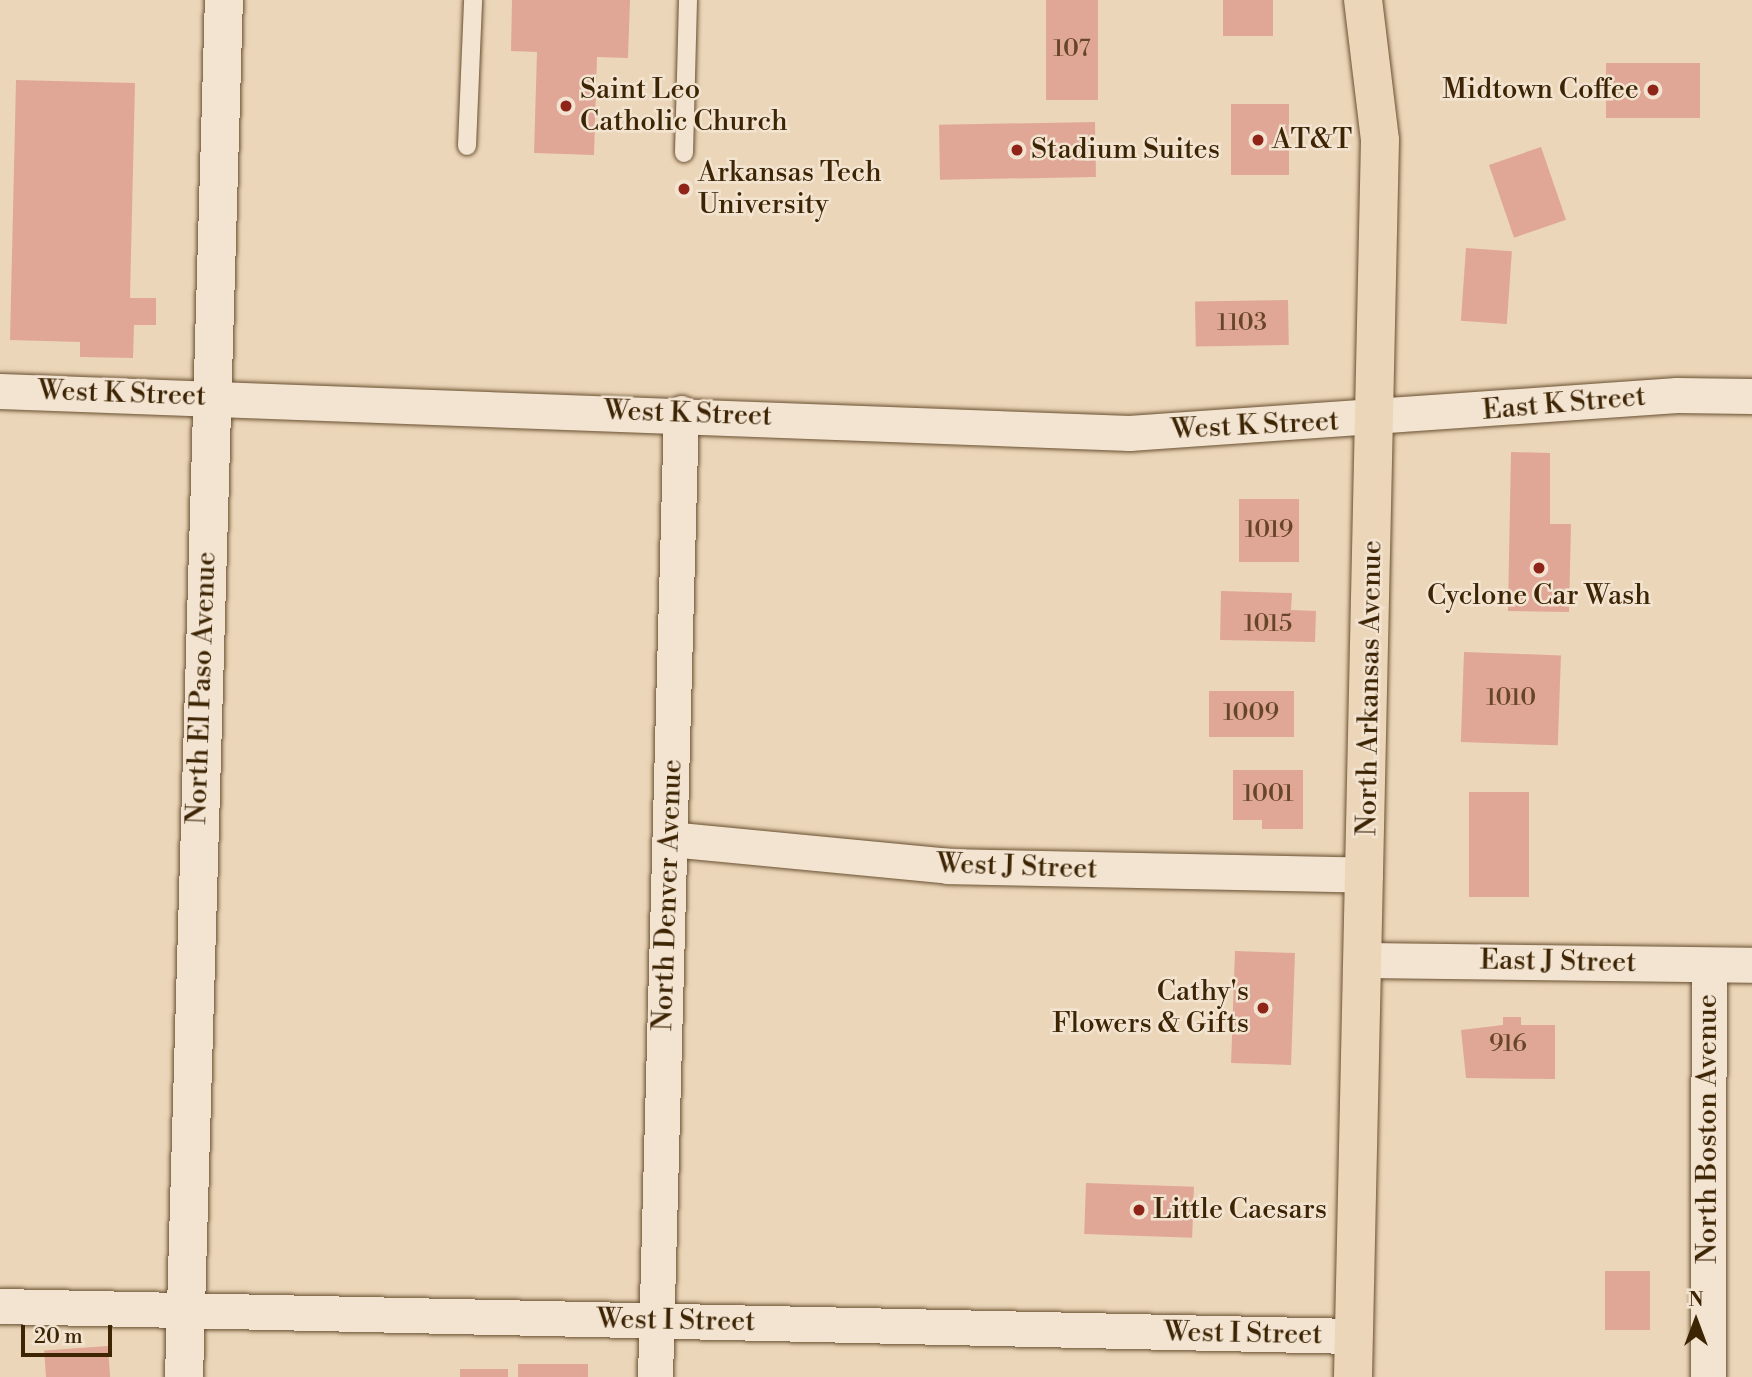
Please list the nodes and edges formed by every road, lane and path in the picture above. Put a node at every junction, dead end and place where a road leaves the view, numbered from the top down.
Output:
1 (224, 0) edge
2 (472, 0) edge
3 (688, 0) edge
4 (1363, 0) edge
5 (467, 146) dead end
6 (684, 153) dead end
7 (0, 391) edge
8 (209, 396) junction
9 (1752, 396) edge
10 (681, 413) junction
11 (1376, 420) junction
12 (670, 839) junction
13 (1366, 875) junction
14 (1363, 960) junction
15 (1709, 965) junction
16 (1752, 965) edge
17 (0, 1306) edge
18 (185, 1310) junction
19 (656, 1321) junction
20 (1353, 1336) junction
21 (184, 1377) edge
22 (655, 1377) edge
23 (1353, 1377) edge
24 (1708, 1377) edge

1 - 8 street, North El Paso Avenue
2 - 5 lane
3 - 6 lane
4 - 11 highway, North Arkansas Avenue
7 - 8 street, West K Street
8 - 10 street, West K Street
8 - 18 street, North El Paso Avenue
9 - 11 street, East K Street
10 - 11 street, West K Street
10 - 12 street, North Denver Avenue
11 - 13 highway, North Arkansas Avenue
12 - 13 street, West J Street
12 - 19 street, North Denver Avenue
13 - 14 highway, North Arkansas Avenue
14 - 15 street, East J Street
14 - 20 highway, North Arkansas Avenue
15 - 16 street, East J Street
15 - 24 street, North Boston Avenue
17 - 18 street, West I Street
18 - 19 street, West I Street
18 - 21 street, North El Paso Avenue
19 - 20 street, West I Street
19 - 22 street, North Denver Avenue
20 - 23 highway, North Arkansas Avenue

